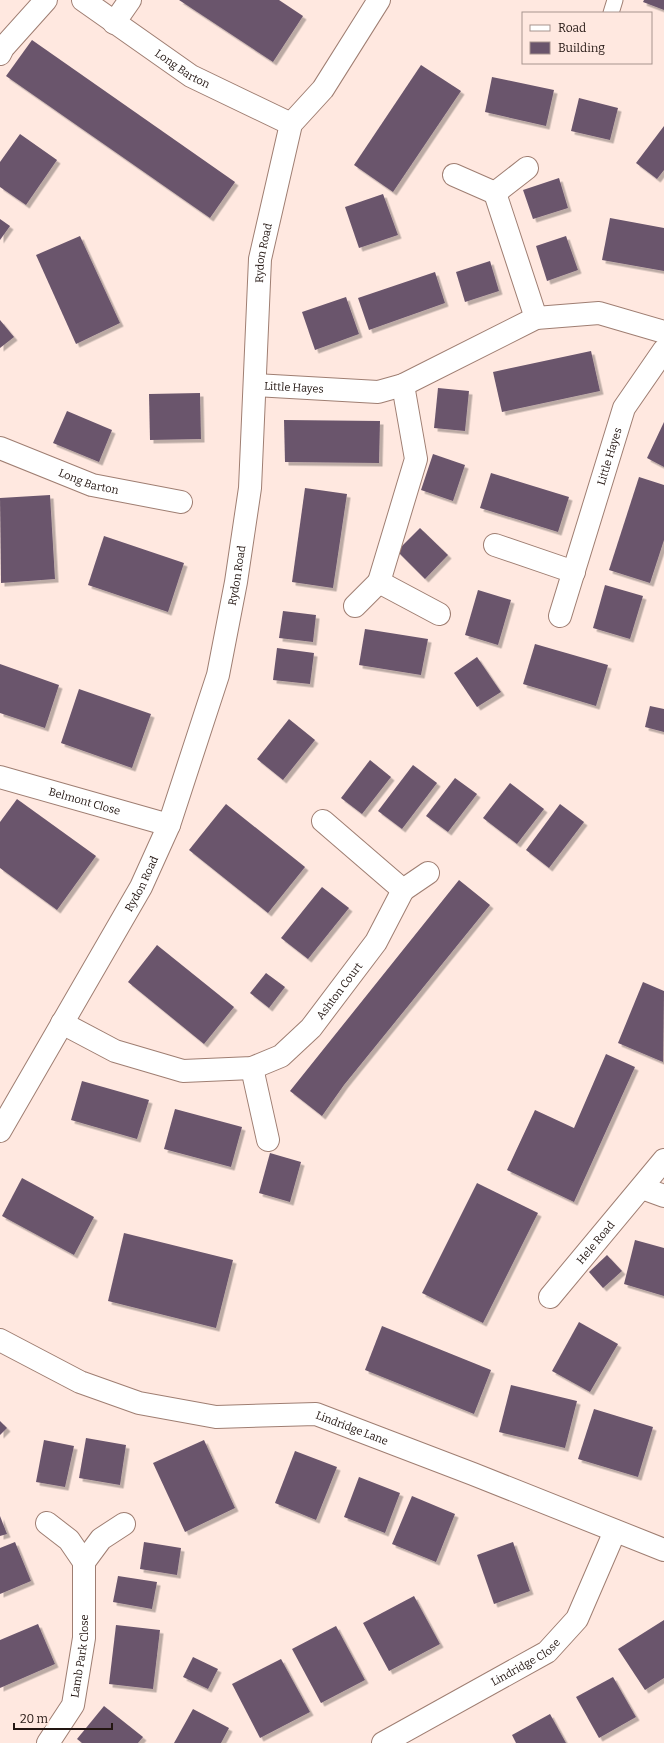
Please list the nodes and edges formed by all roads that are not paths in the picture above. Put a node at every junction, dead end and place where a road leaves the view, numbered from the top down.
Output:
1 (46, 0) edge
2 (83, 0) edge
3 (130, 0) edge
4 (379, 0) edge
5 (615, 0) edge
6 (611, 12) edge
7 (114, 23) junction
8 (0, 54) edge
9 (291, 124) junction
10 (527, 168) dead end
11 (454, 175) dead end
12 (495, 193) junction
13 (536, 318) junction
14 (664, 332) edge
15 (664, 350) edge
16 (255, 385) junction
17 (403, 385) junction
18 (0, 448) edge
19 (181, 502) dead end
20 (495, 545) dead end
21 (574, 572) junction
22 (379, 582) junction
23 (355, 606) dead end
24 (439, 614) dead end
25 (560, 616) dead end
26 (0, 777) edge
27 (323, 822) dead end
28 (169, 824) junction
29 (428, 872) dead end
30 (403, 890) junction
31 (62, 1023) junction
32 (252, 1068) junction
33 (0, 1131) edge
34 (268, 1140) dead end
35 (664, 1160) edge
36 (642, 1188) junction
37 (664, 1196) edge
38 (550, 1297) dead end
39 (3, 1348) edge
40 (48, 1523) dead end
41 (124, 1524) dead end
42 (615, 1531) junction
43 (664, 1550) edge
44 (84, 1562) junction
45 (48, 1743) edge
46 (383, 1743) edge

1 - 8 street
2 - 7 street, Long Barton
3 - 7 street
4 - 9 street, Rydon Road
5 - 6 lane
7 - 9 street, Long Barton
9 - 16 street, Rydon Road
10 - 12 street
11 - 12 street
12 - 13 street
13 - 14 street, Little Hayes
13 - 17 street, Little Hayes
15 - 21 street, Little Hayes
16 - 17 street, Little Hayes
16 - 28 street, Rydon Road
17 - 22 street
18 - 19 street, Long Barton
20 - 21 street
21 - 25 street, Little Hayes
22 - 23 street
22 - 24 street
26 - 28 street, Belmont Close
27 - 30 street
28 - 31 street, Rydon Road
29 - 30 street, Ashton Court
30 - 32 street, Ashton Court
31 - 32 street, Ashton Court
31 - 33 street, Rydon Road
32 - 34 street
35 - 36 street, Hele Road
36 - 37 street
36 - 38 street, Hele Road
39 - 42 street, Lindridge Lane
40 - 44 street
41 - 44 street
42 - 43 street, Lindridge Lane
42 - 46 street, Lindridge Close
44 - 45 street, Lamb Park Close

